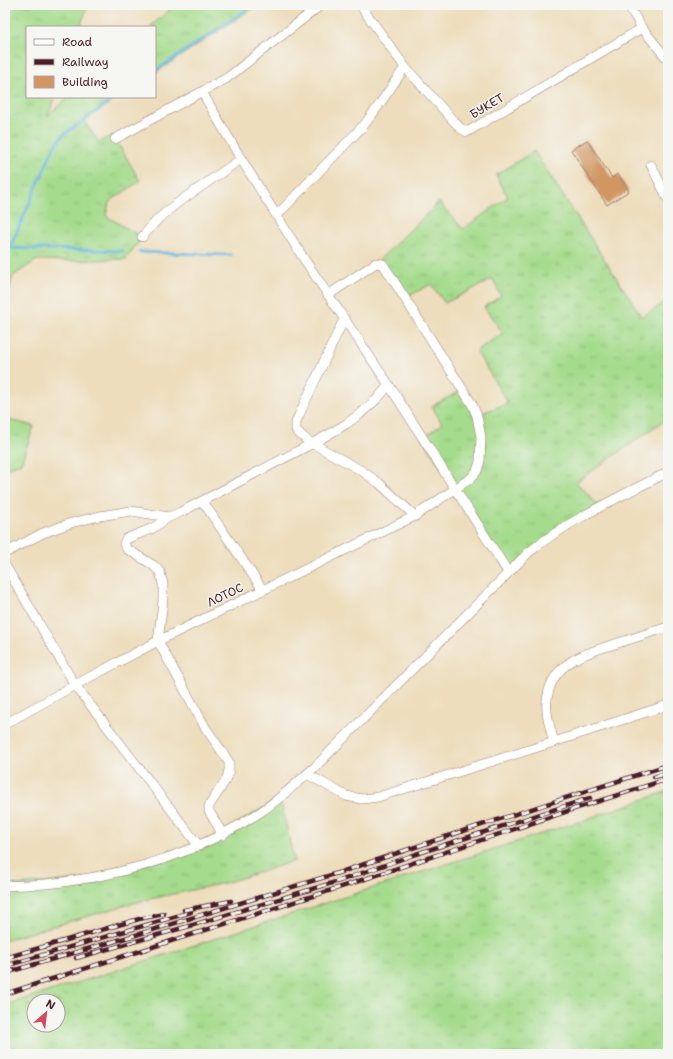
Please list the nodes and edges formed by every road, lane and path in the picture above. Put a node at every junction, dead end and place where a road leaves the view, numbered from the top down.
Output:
1 (321, 5) edge
2 (360, 5) edge
3 (628, 5) edge
4 (642, 28) junction
5 (668, 60) edge
6 (405, 67) junction
7 (202, 92) junction
8 (115, 139) dead end
9 (242, 160) junction
10 (651, 165) dead end
11 (668, 199) edge
12 (277, 215) junction
13 (142, 237) dead end
14 (328, 295) junction
15 (344, 319) junction
16 (389, 385) junction
17 (312, 444) junction
18 (668, 472) edge
19 (455, 490) junction
20 (203, 502) junction
21 (415, 516) junction
22 (168, 517) junction
23 (5, 553) edge
24 (5, 565) edge
25 (508, 572) junction
26 (263, 590) junction
27 (668, 627) edge
28 (158, 641) junction
29 (75, 685) junction
30 (668, 705) edge
31 (5, 724) edge
32 (554, 742) junction
33 (307, 774) junction
34 (223, 835) junction
35 (199, 846) junction
36 (5, 886) edge

1 - 7 street
2 - 6 street, БУКЕТ
3 - 4 street
4 - 5 street
4 - 6 street, БУКЕТ
6 - 12 street
7 - 8 street
7 - 9 street
9 - 12 street
9 - 13 street
10 - 11 street
12 - 14 street
14 - 15 street
14 - 19 street, ЛОТОС
15 - 16 street
15 - 17 street
16 - 17 street
16 - 19 street
17 - 20 street
17 - 21 street
18 - 25 street
19 - 21 street, ЛОТОС
19 - 25 street
20 - 22 street
20 - 26 street
21 - 26 street, ЛОТОС
22 - 23 street
22 - 28 street
24 - 29 street
25 - 33 street
26 - 28 street, ЛОТОС
27 - 32 street
28 - 29 street, ЛОТОС
28 - 34 street
29 - 31 street, ЛОТОС
29 - 35 street
30 - 32 street
32 - 33 street
33 - 34 street
34 - 35 street
35 - 36 street

